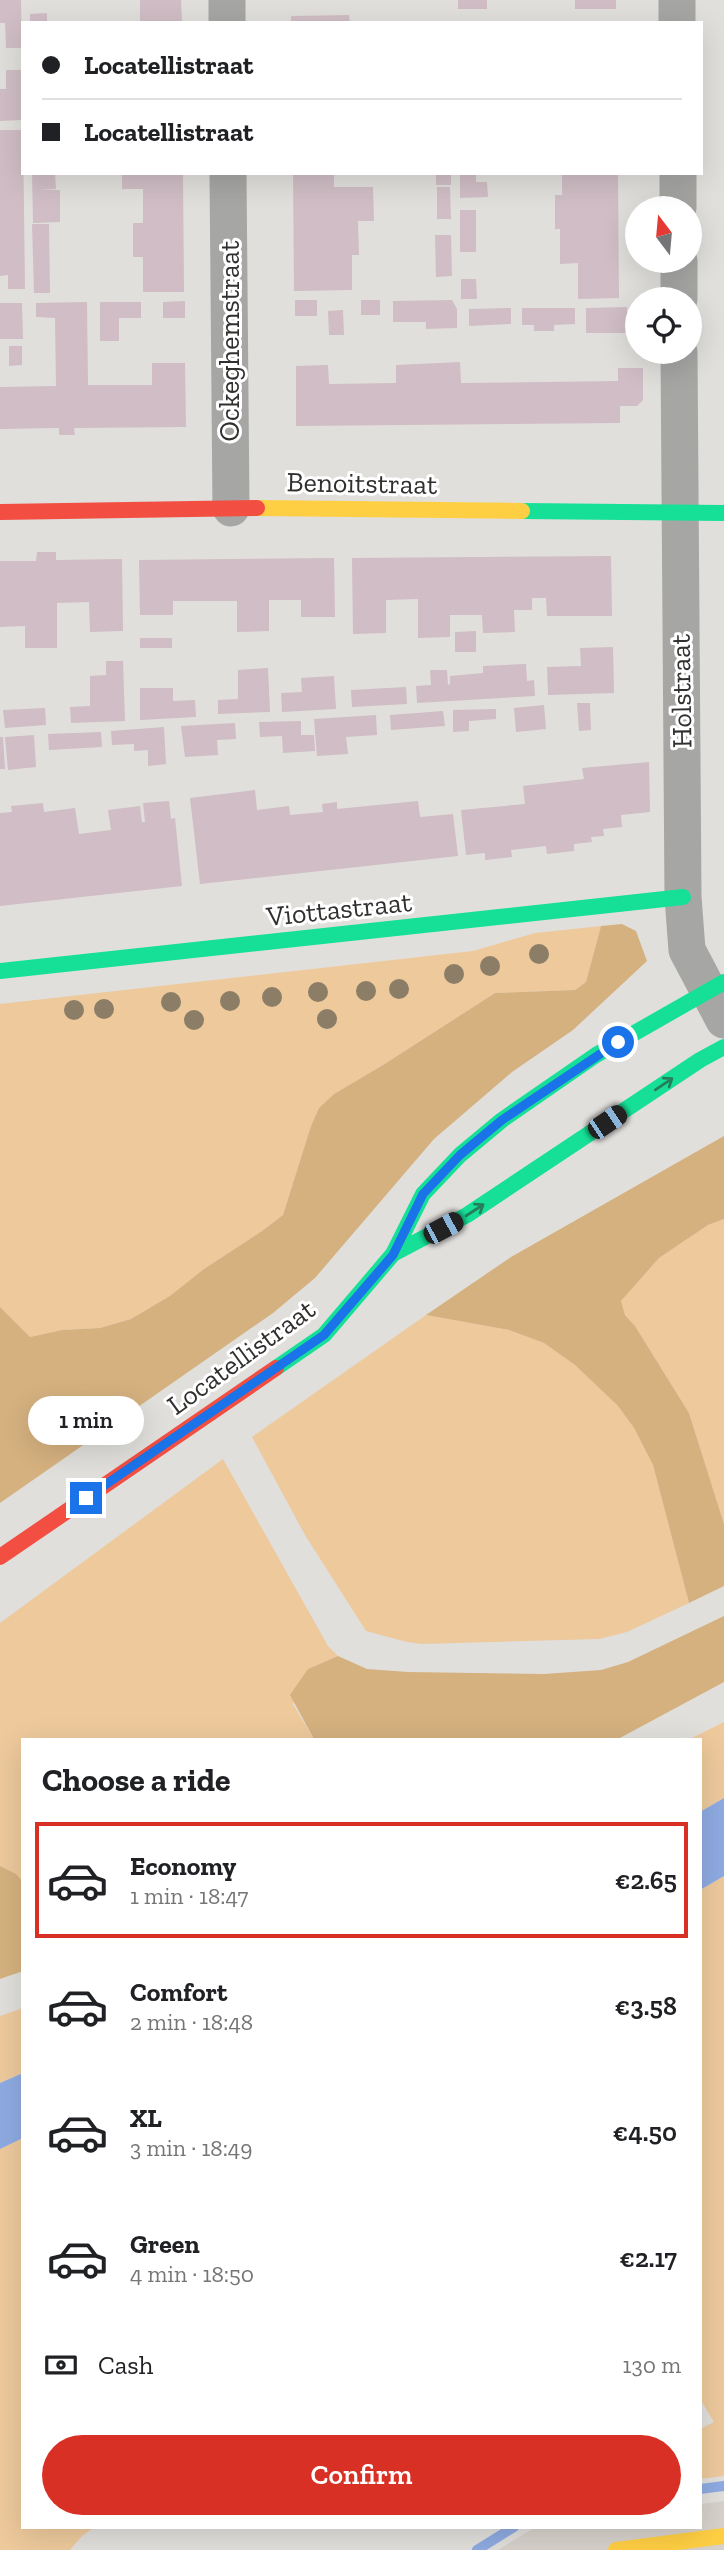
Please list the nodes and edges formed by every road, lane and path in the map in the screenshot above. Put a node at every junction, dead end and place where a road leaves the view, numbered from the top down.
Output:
1 (227, 0) edge
2 (677, 0) edge
3 (227, 21) edge
4 (677, 21) edge
5 (228, 175) edge
6 (678, 175) edge
7 (678, 196) edge
8 (679, 364) edge
9 (231, 508) junction
10 (0, 512) edge
11 (724, 513) edge
12 (679, 514) junction
13 (684, 897) junction
14 (0, 971) edge
15 (718, 997) edge
16 (724, 1047) edge
17 (393, 1255) junction
18 (0, 1557) edge
19 (724, 2536) edge
20 (616, 2550) edge

1 - 3 street
2 - 4 street
5 - 9 street, Ockeghemstraat
6 - 7 street
8 - 12 street, Holstraat
9 - 10 street, Benoitstraat
9 - 12 street, Benoitstraat
11 - 12 street, Benoitstraat
12 - 13 street, Holstraat
13 - 14 street, Viottastraat
13 - 15 street, Holstraat
15 - 17 street, Locatellistraat
17 -> 16 street, Locatellistraat
17 - 18 street, Locatellistraat
19 - 20 street

